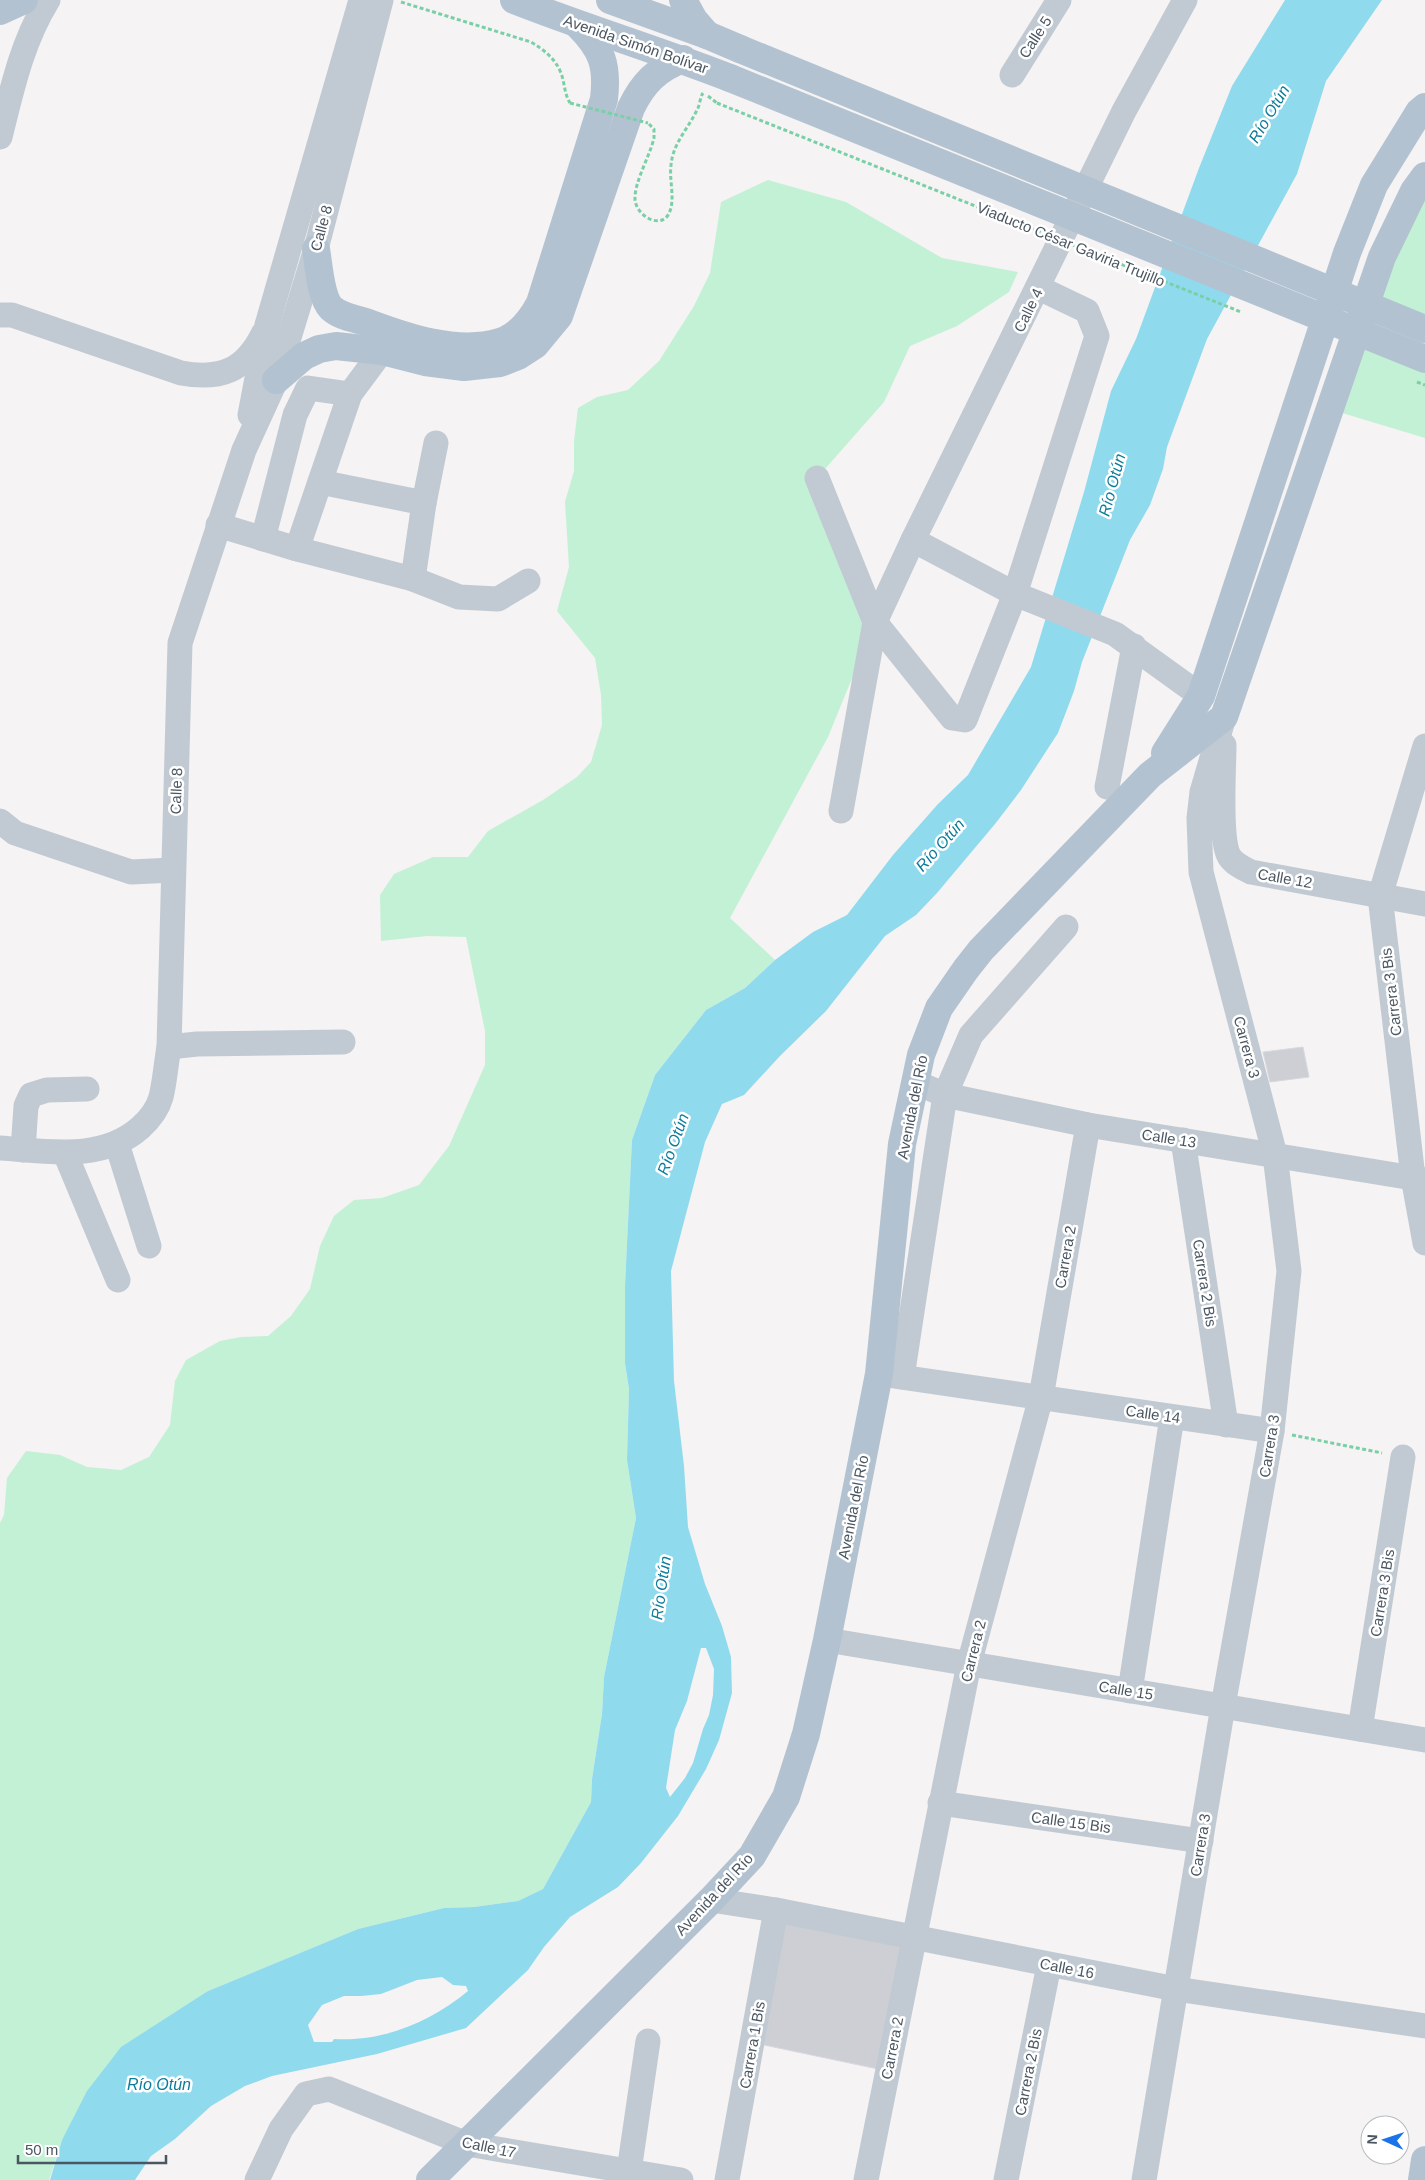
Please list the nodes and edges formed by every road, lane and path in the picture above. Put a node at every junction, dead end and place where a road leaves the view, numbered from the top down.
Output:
1 (24, 0) edge
2 (48, 0) edge
3 (361, 0) edge
4 (389, 0) edge
5 (514, 0) edge
6 (610, 0) edge
7 (683, 0) edge
8 (1059, 0) edge
9 (1185, 0) edge
10 (0, 11) edge
11 (578, 25) junction
12 (707, 35) junction
13 (683, 59) junction
14 (1012, 75) dead end
15 (730, 78) joint
16 (1425, 107) edge
17 (0, 137) edge
18 (1425, 176) edge
19 (316, 249) junction
20 (1039, 288) junction
21 (4, 311) edge
22 (1250, 316) dead end
23 (267, 325) junction
24 (1425, 330) edge
25 (382, 351) junction
26 (1420, 370) edge
27 (276, 380) junction
28 (1425, 386) edge
29 (350, 394) junction
30 (436, 443) dead end
31 (244, 450) junction
32 (817, 478) dead end
33 (320, 482) junction
34 (424, 502) junction
35 (218, 525) junction
36 (263, 539) junction
37 (913, 540) junction
38 (297, 549) junction
39 (413, 579) junction
40 (528, 580) dead end
41 (1015, 594) junction
42 (875, 622) junction
43 (1125, 640) junction
44 (1201, 696) junction
45 (1224, 717) junction
46 (1425, 746) edge
47 (1421, 772) edge
48 (1150, 775) junction
49 (1108, 787) dead end
50 (841, 811) dead end
51 (0, 821) edge
52 (174, 870) junction
53 (1380, 896) junction
54 (1425, 904) edge
55 (1066, 927) dead end
56 (343, 1042) dead end
57 (169, 1047) junction
58 (915, 1082) junction
59 (87, 1089) dead end
60 (945, 1095) junction
61 (1088, 1125) junction
62 (126, 1138) junction
63 (1183, 1140) junction
64 (12, 1149) edge
65 (66, 1153) junction
66 (1275, 1155) junction
67 (1419, 1179) edge
68 (1425, 1243) edge
69 (149, 1246) dead end
70 (118, 1280) dead end
71 (891, 1376) junction
72 (1041, 1398) junction
73 (1172, 1417) junction
74 (1226, 1425) junction
75 (1272, 1431) junction
76 (1403, 1457) joint
77 (827, 1640) junction
78 (969, 1664) junction
79 (1130, 1691) junction
80 (1223, 1706) junction
81 (1360, 1728) junction
82 (1425, 1740) edge
83 (940, 1803) junction
84 (1201, 1841) junction
85 (711, 1900) junction
86 (776, 1910) junction
87 (913, 1938) junction
88 (1049, 1965) junction
89 (1176, 1989) junction
90 (1425, 2026) edge
91 (648, 2041) dead end
92 (467, 2144) junction
93 (1425, 2160) edge
94 (629, 2171) junction
95 (589, 2172) edge
96 (257, 2180) edge
97 (430, 2180) edge
98 (681, 2180) edge
99 (727, 2180) edge
100 (866, 2180) edge
101 (1006, 2180) edge
102 (1144, 2180) edge
103 (1422, 2180) edge

1 - 10 main road
2 - 17 street
3 - 23 street, Calle 8
4 - 19 street, Calle 8
4 - 22 path, Viaducto César Gaviria Trujillo, bridge
5 - 11 main road, Avenida Simón Bolívar
6 - 12 main road, Avenida Simón Bolívar
7 - 12 main road
8 - 14 street, Calle 5
9 - 20 street, Calle 4
11 - 13 main road, Avenida Simón Bolívar
11 - 19 main road
12 - 24 main road, Avenida Simón Bolívar, bridge
13 - 15 main road, Avenida Simón Bolívar
13 - 25 main road
15 - 26 main road, Viaducto César Gaviria Trujillo, bridge
16 - 44 main road
18 - 45 main road
19 - 27 street, Calle 8
20 - 37 street, Calle 4
20 - 41 street
21 - 23 street
23 - 31 street, Calle 8
25 - 27 main road
25 - 29 street
26 - 28 path, bridge
27 - 31 street, Calle 8
29 - 33 street
29 - 36 street
30 - 34 street
31 - 35 street, Calle 8
32 - 42 street
33 - 34 street
33 - 38 street
34 - 39 street
35 - 36 street
35 - 52 street, Calle 8
36 - 38 street
37 - 41 street
37 - 42 street, Calle 4
38 - 39 street
39 - 40 street
41 - 42 street
41 - 43 street
42 - 50 street, Calle 4
43 - 44 street
43 - 49 street
44 - 48 main road
45 - 48 main road
45 - 53 street, Calle 12
45 - 66 street, Carrera 3
46 - 47 street, Carrera 3 Bis
47 - 53 street, Carrera 3 Bis
48 - 58 main road, Avenida del Río
51 - 52 street
52 - 57 street, Calle 8
53 - 54 street, Calle 12
53 - 67 street, Carrera 3 Bis
55 - 60 street
56 - 57 street
57 - 62 street, Calle 8
58 - 60 street, Calle 13
58 - 71 main road, Avenida del Río
59 - 64 street
60 - 61 street, Calle 13
60 - 71 street
61 - 63 street, Calle 13
61 - 72 street, Carrera 2
62 - 65 street
62 - 69 street
63 - 66 street, Calle 13
63 - 74 street, Carrera 2 Bis
64 - 65 street
65 - 70 street
66 - 67 street, Calle 13
66 - 75 street, Carrera 3
67 - 68 street, Carrera 3 Bis
71 - 72 street, Calle 14
71 - 77 main road, Avenida del Río
72 - 73 street, Calle 14
72 - 78 street, Carrera 2
73 - 74 street, Calle 14
73 - 79 street
74 - 75 street, Calle 14
75 - 76 path
75 - 80 street, Carrera 3
76 - 81 street, Carrera 3 Bis
77 - 78 street, Calle 15
77 - 85 main road, Avenida del Río
78 - 79 street, Calle 15
78 - 83 street, Carrera 2
79 - 80 street, Calle 15
80 - 81 street, Calle 15
80 - 84 street, Carrera 3
81 - 82 street, Calle 15
83 - 84 street, Calle 15 Bis
83 - 87 street, Carrera 2
84 - 89 street, Carrera 3
85 - 86 street, Calle 16
85 - 92 main road, Avenida del Río
86 - 87 street, Calle 16
86 - 99 street, Carrera 1 Bis
87 - 88 street, Calle 16
87 - 100 street, Carrera 2
88 - 89 street, Calle 16
88 - 101 street, Carrera 2 Bis
89 - 90 street, Calle 16
89 - 102 street, Carrera 3
91 - 94 street
92 - 95 street, Calle 17
92 - 96 street, Calle 17
92 - 97 main road, Avenida del Río
93 - 103 main road
94 - 95 street, Calle 17
94 - 98 street, Calle 17

